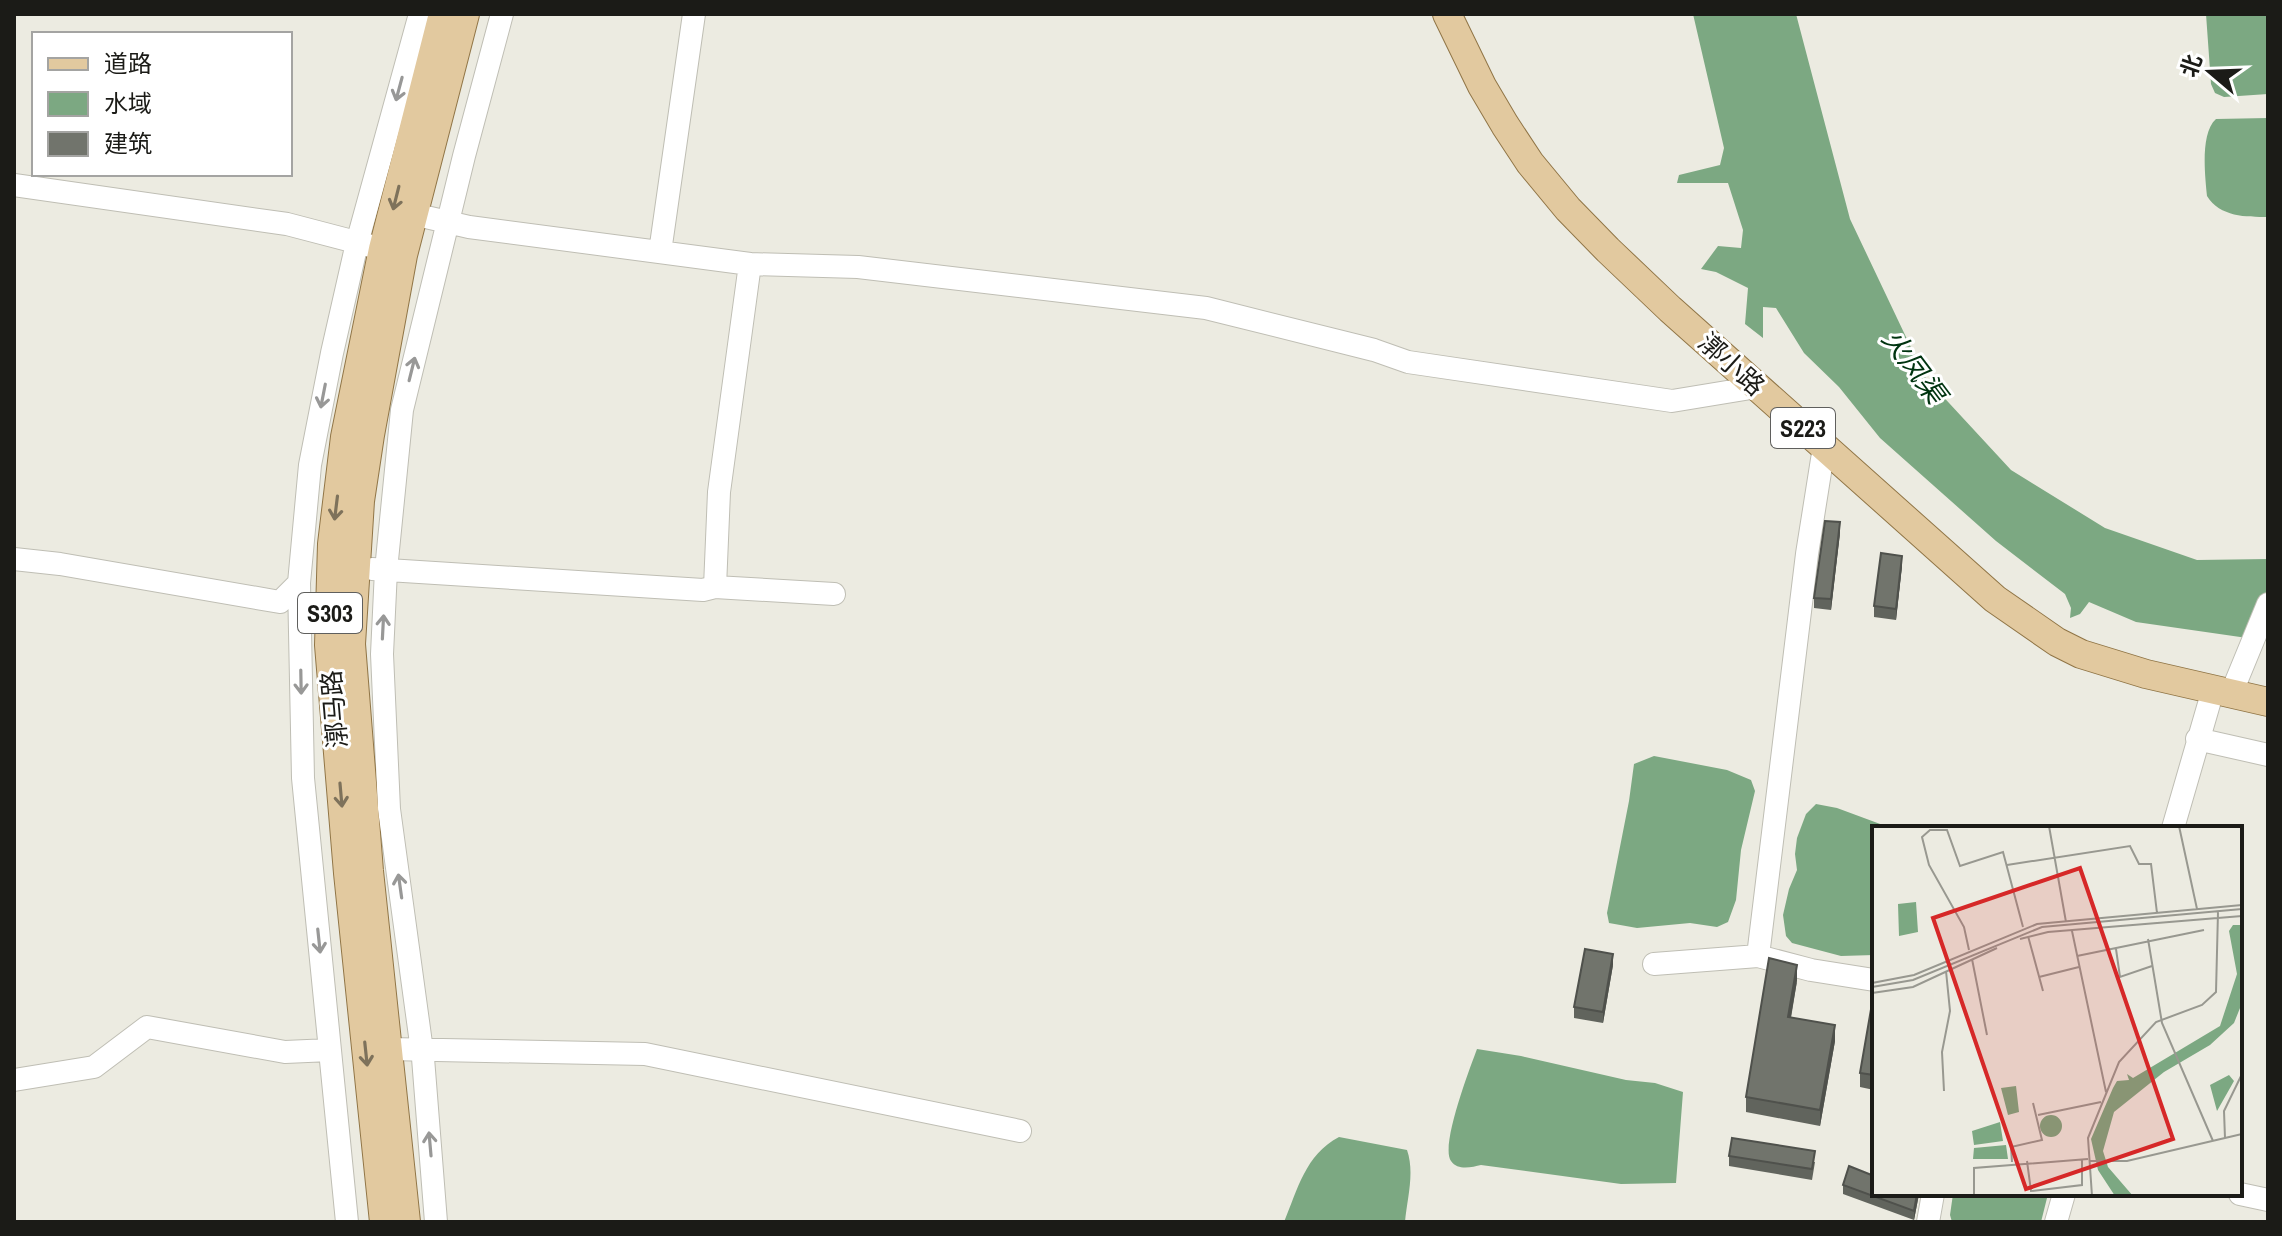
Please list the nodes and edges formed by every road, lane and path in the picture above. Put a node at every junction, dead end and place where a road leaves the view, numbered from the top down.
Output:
1 (420, 14) edge
2 (443, 14) edge
3 (465, 14) edge
4 (502, 14) edge
5 (694, 14) edge
6 (1447, 14) edge
7 (14, 185) edge
8 (413, 214) junction
9 (448, 222) junction
10 (381, 249) junction
11 (660, 252) junction
12 (750, 264) junction
13 (1757, 387) junction
14 (1824, 447) junction
15 (14, 559) edge
16 (355, 567) junction
17 (386, 570) junction
18 (299, 583) junction
19 (715, 587) junction
20 (834, 594) dead end
21 (2268, 604) edge
22 (2222, 692) junction
23 (2268, 702) edge
24 (2197, 739) junction
25 (2268, 755) edge
26 (2174, 826) edge
27 (1758, 956) junction
28 (1654, 964) dead end
29 (1872, 980) edge
30 (388, 1049) junction
31 (330, 1050) junction
32 (422, 1050) junction
33 (14, 1080) edge
34 (1020, 1131) dead end
35 (2242, 1194) edge
36 (1933, 1196) edge
37 (2063, 1196) edge
38 (2268, 1200) edge
39 (347, 1222) edge
40 (384, 1222) edge
41 (406, 1222) edge
42 (436, 1222) edge
43 (1928, 1222) edge
44 (2056, 1222) edge

1 -> 10 street
2 -> 10 main road, 漷马路 / S303
3 - 8 main road, 漷马路 / S303
4 - 9 street
5 - 11 street
6 - 13 main road, 漷小路 / S223
7 - 10 street
8 - 9 street
8 - 10 main road, 漷马路 / S303
9 - 11 street
17 -> 9 street
10 - 16 main road, 漷马路 / S303
10 -> 18 street
10 -> 40 main road, 漷马路 / S303
11 - 12 street
12 - 13 street
12 - 19 street
13 - 14 main road, 漷小路 / S223
14 - 22 main road, 漷小路 / S223
14 - 27 street
15 - 18 street
16 - 17 street
16 - 30 main road, 漷马路 / S303
17 - 19 street
32 -> 17 street
18 -> 31 street
19 - 20 street
21 - 22 street
22 - 23 main road, 漷小路 / S223
22 - 24 street
24 - 25 street
24 - 26 street
27 - 28 street
27 - 29 street
30 - 32 street
30 - 41 main road, 漷马路 / S303
31 - 33 street
31 - 39 street
32 - 34 street
42 -> 32 street
35 - 38 street
36 - 43 street
37 - 44 street

